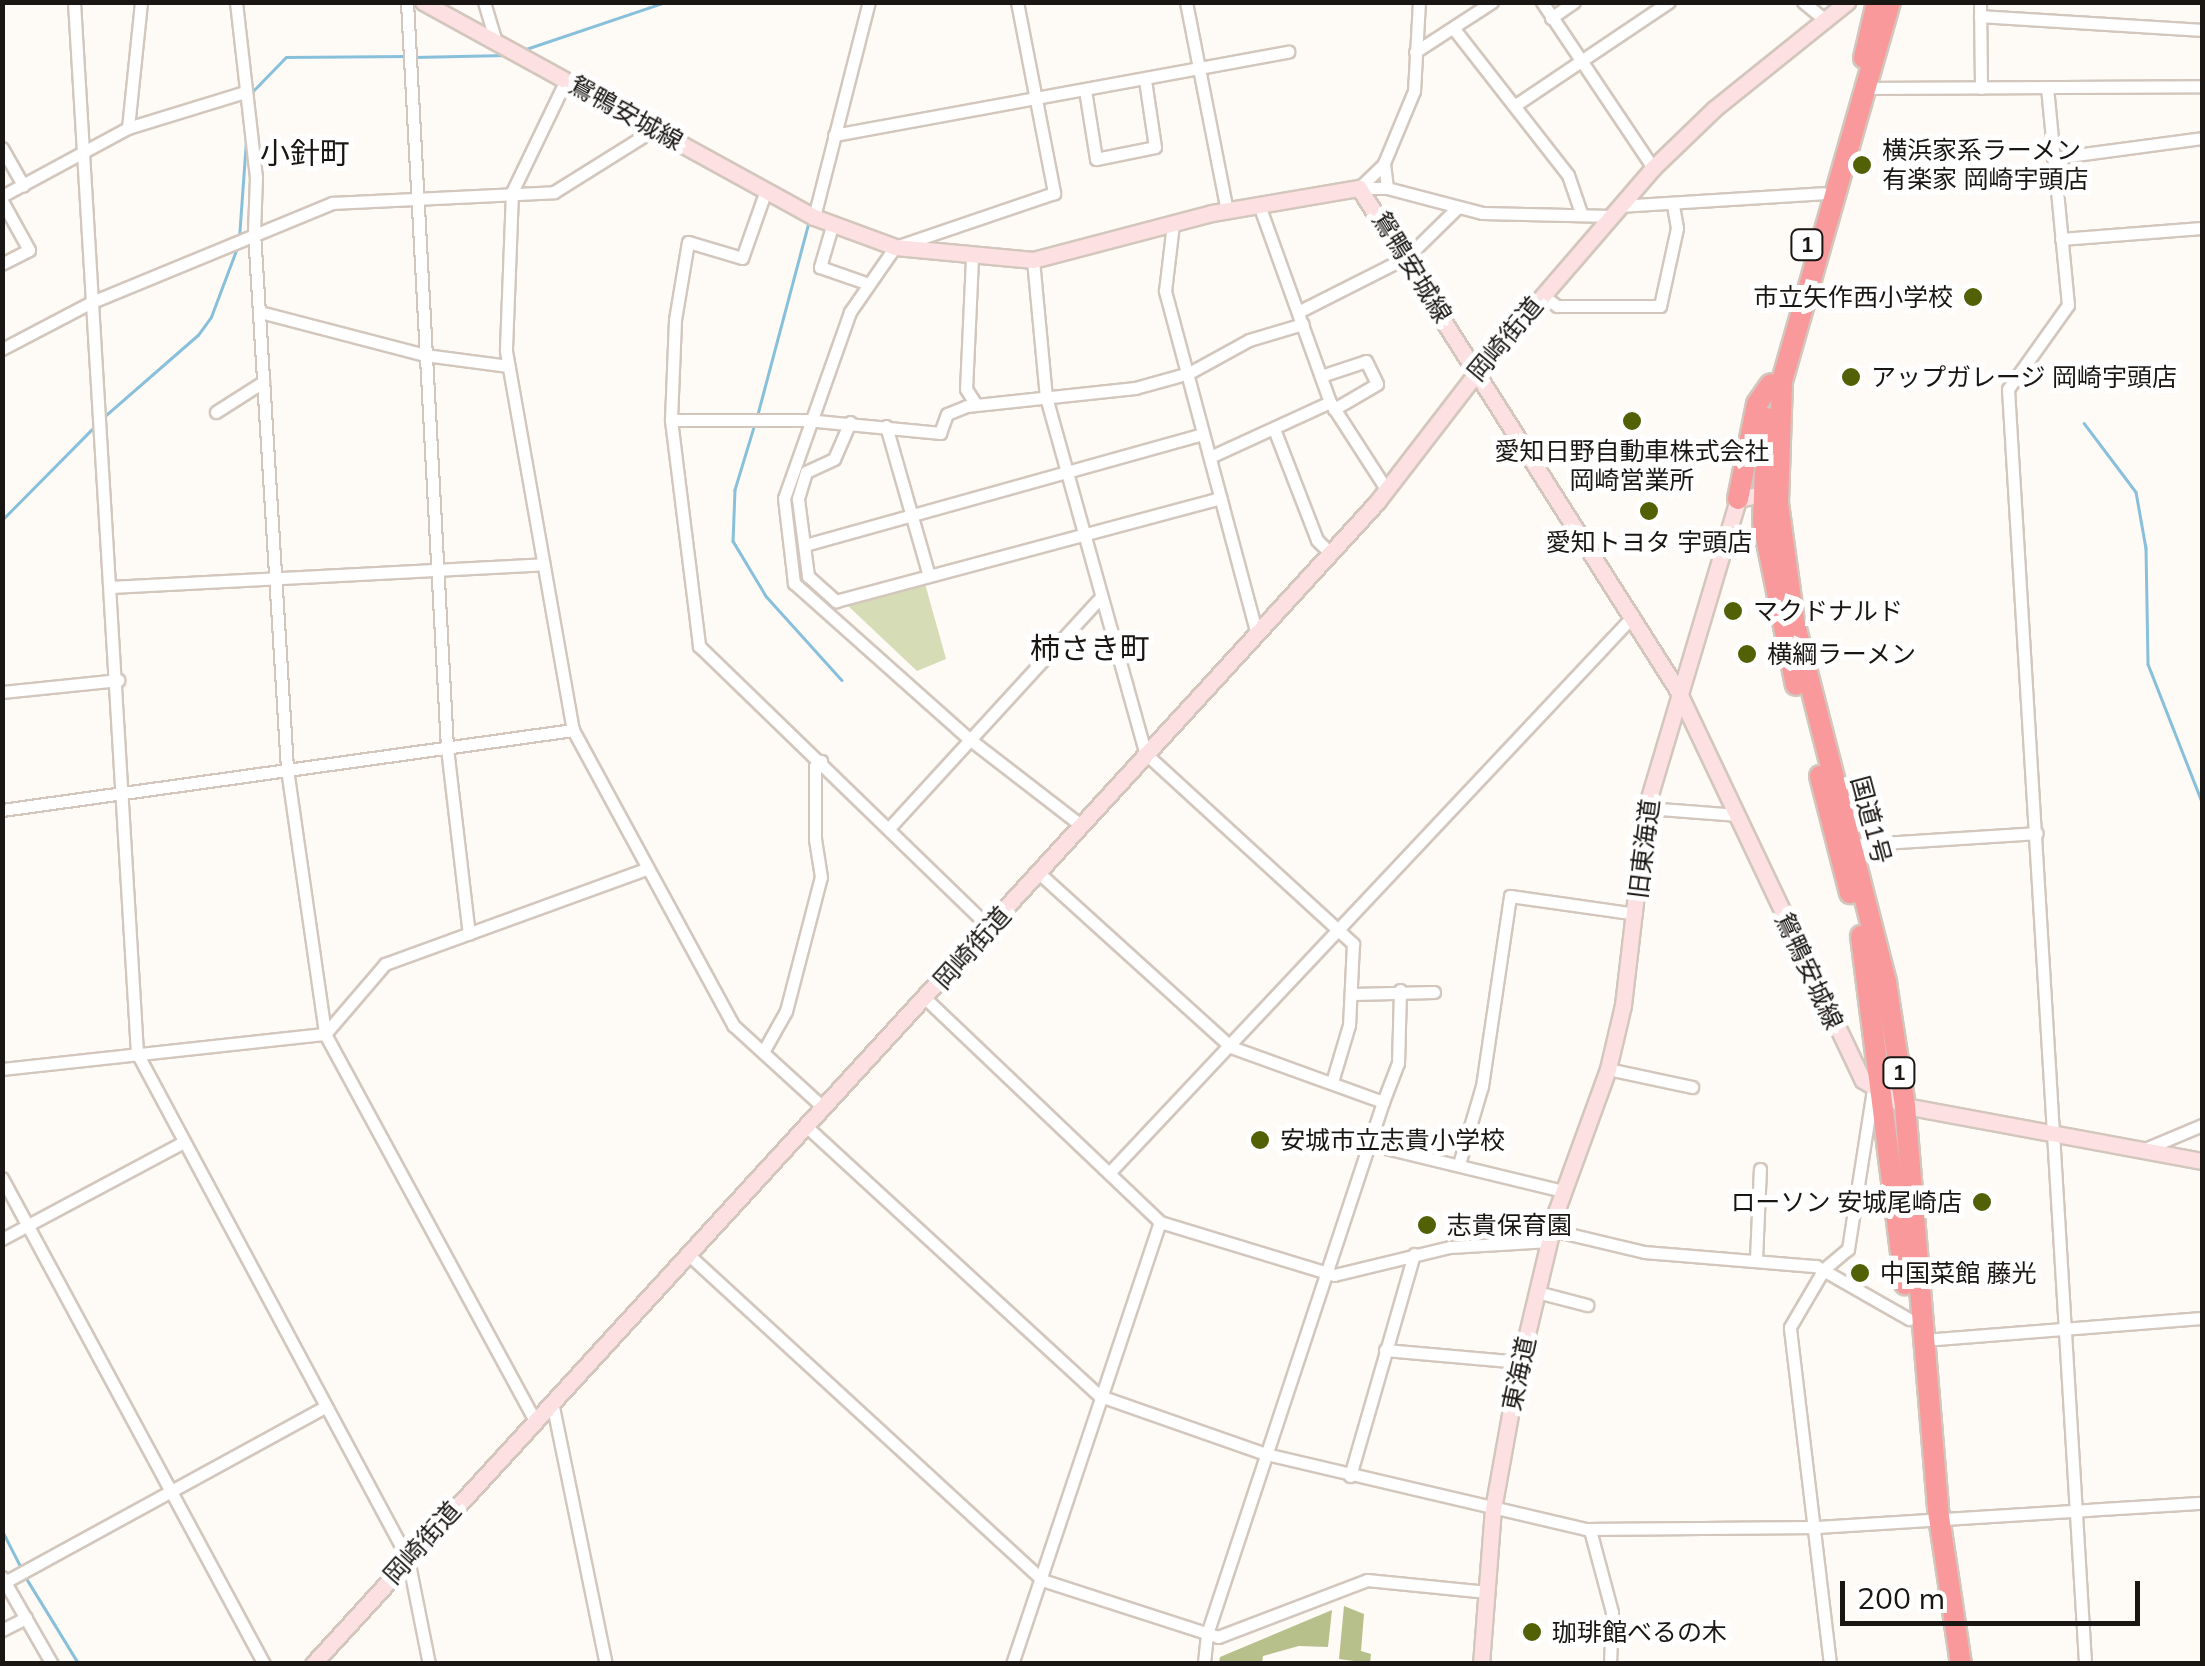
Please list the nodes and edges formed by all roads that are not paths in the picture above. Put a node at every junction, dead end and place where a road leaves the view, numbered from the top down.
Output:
1 (74, 2) edge
2 (141, 2) edge
3 (236, 2) edge
4 (407, 2) edge
5 (423, 2) edge
6 (484, 2) edge
7 (868, 2) edge
8 (1017, 2) edge
9 (1186, 2) edge
10 (1419, 2) edge
11 (1492, 2) edge
12 (1542, 2) edge
13 (1574, 2) edge
14 (1668, 2) edge
15 (1802, 2) edge
16 (1846, 2) edge
17 (1877, 2) edge
18 (1890, 2) edge
19 (1980, 9) edge
20 (1551, 18) junction
21 (1825, 20) junction
22 (1454, 29) junction
23 (2202, 30) edge
24 (496, 42) junction
25 (1288, 52) dead end
26 (1415, 52) junction
27 (1582, 62) junction
28 (1199, 70) junction
29 (566, 80) junction
30 (1145, 80) junction
31 (2202, 86) edge
32 (2047, 87) junction
33 (1869, 88) junction
34 (1980, 88) junction
35 (1086, 90) junction
36 (245, 92) junction
37 (1034, 98) junction
38 (1517, 104) junction
39 (128, 128) junction
40 (655, 129) junction
41 (834, 136) junction
42 (2202, 138) edge
43 (2, 148) edge
44 (87, 154) junction
45 (2052, 158) junction
46 (1384, 164) junction
47 (1654, 168) junction
48 (23, 185) junction
49 (1359, 188) junction
50 (1388, 188) junction
51 (766, 190) junction
52 (512, 192) junction
53 (1823, 193) junction
54 (2, 198) edge
55 (415, 198) junction
56 (1259, 204) junction
57 (1673, 204) junction
58 (1457, 208) junction
59 (1228, 211) junction
60 (1615, 211) junction
61 (1581, 213) junction
62 (814, 217) junction
63 (1173, 224) junction
64 (832, 226) junction
65 (2202, 228) edge
66 (254, 232) junction
67 (2061, 238) junction
68 (895, 247) junction
69 (1407, 257) junction
70 (972, 258) junction
71 (1032, 260) junction
72 (2, 264) edge
73 (866, 283) junction
74 (1542, 295) junction
75 (92, 302) junction
76 (260, 312) junction
77 (1302, 317) junction
78 (2, 349) edge
79 (425, 355) junction
80 (508, 366) junction
81 (1477, 372) junction
82 (1189, 373) junction
83 (1321, 376) junction
84 (263, 382) junction
85 (1771, 384) junction
86 (1046, 397) junction
87 (975, 403) junction
88 (1332, 406) junction
89 (216, 412) dead end
90 (671, 420) junction
91 (806, 420) junction
92 (850, 422) junction
93 (886, 426) junction
94 (1274, 429) junction
95 (1203, 434) junction
96 (1210, 457) junction
97 (1066, 470) junction
98 (1386, 489) junction
99 (1770, 492) junction
100 (1220, 498) junction
101 (1738, 498) junction
102 (912, 514) junction
103 (1083, 534) junction
104 (805, 545) junction
105 (1330, 554) junction
106 (543, 564) junction
107 (438, 569) junction
108 (928, 576) junction
109 (276, 578) junction
110 (111, 587) junction
111 (1099, 600) junction
112 (1633, 616) junction
113 (1257, 634) junction
114 (118, 680) junction
115 (1677, 689) junction
116 (2, 692) edge
117 (572, 730) junction
118 (968, 738) junction
119 (447, 748) junction
120 (1146, 754) junction
121 (821, 761) junction
122 (287, 769) junction
123 (124, 793) junction
124 (1646, 808) junction
125 (2, 810) edge
126 (1736, 815) junction
127 (891, 826) junction
128 (1082, 826) junction
129 (2036, 833) junction
130 (1853, 845) junction
131 (646, 870) junction
132 (1039, 872) junction
133 (1636, 914) junction
134 (990, 928) junction
135 (1339, 930) junction
136 (469, 934) junction
137 (1400, 990) junction
138 (1434, 992) dead end
139 (1353, 994) junction
140 (926, 998) junction
141 (326, 1034) junction
142 (1231, 1047) junction
143 (762, 1052) junction
144 (137, 1053) junction
145 (9, 1069) edge
146 (1608, 1069) junction
147 (2, 1081) edge
148 (1332, 1082) junction
149 (1692, 1087) dead end
150 (1879, 1092) junction
151 (1383, 1102) junction
152 (1905, 1106) junction
153 (824, 1108) junction
154 (2202, 1126) edge
155 (807, 1127) junction
156 (2055, 1132) junction
157 (182, 1143) junction
158 (1373, 1145) junction
159 (2145, 1149) junction
160 (2202, 1160) edge
161 (1458, 1164) junction
162 (1760, 1168) dead end
163 (1109, 1173) junction
164 (2, 1178) edge
165 (1564, 1191) junction
166 (1160, 1222) junction
167 (28, 1226) junction
168 (1550, 1236) junction
169 (2, 1239) edge
170 (1414, 1254) junction
171 (690, 1256) junction
172 (1756, 1260) junction
173 (1824, 1268) junction
174 (1328, 1274) junction
175 (1537, 1292) junction
176 (1587, 1305) dead end
177 (2202, 1318) edge
178 (1909, 1319) junction
179 (2068, 1326) junction
180 (1923, 1340) junction
181 (1385, 1350) junction
182 (1520, 1362) junction
183 (1100, 1396) junction
184 (552, 1402) junction
185 (324, 1408) junction
186 (535, 1420) junction
187 (1266, 1454) junction
188 (1350, 1476) junction
189 (172, 1492) junction
190 (2202, 1503) edge
191 (1494, 1509) junction
192 (2071, 1510) junction
193 (1933, 1517) junction
194 (1817, 1527) junction
195 (1590, 1530) junction
196 (408, 1559) junction
197 (4, 1580) edge
198 (1042, 1580) junction
199 (1487, 1592) junction
200 (26, 1618) junction
201 (2, 1630) edge
202 (1207, 1634) junction
203 (52, 1664) edge
204 (264, 1664) edge
205 (314, 1664) edge
206 (430, 1664) edge
207 (606, 1664) edge
208 (1012, 1664) edge
209 (1204, 1664) edge
210 (1481, 1664) edge
211 (1610, 1664) edge
212 (1830, 1664) edge
213 (1949, 1664) edge
214 (1961, 1664) edge
215 (2085, 1664) edge

1 - 44 street
2 - 39 street
3 - 36 street
4 - 55 street
5 - 24 street, 鴛鴨安城線
6 - 24 street
7 - 41 street
8 - 37 street
9 - 28 street
10 - 26 street
11 - 22 street
12 - 20 street
13 - 20 street
14 - 27 street
15 - 21 street
16 - 21 street, 岡崎街道
17 - 53 highway, 国道1号 / 1
18 - 33 highway, 国道1号 / 1
19 - 23 street
19 - 34 street
20 - 27 street
21 - 47 street, 岡崎街道
22 - 26 street
22 - 38 street
24 - 29 street, 鴛鴨安城線
25 - 28 street
26 - 46 street
27 - 38 street
27 - 47 street
28 - 30 street
28 - 59 street
29 - 40 street, 鴛鴨安城線
29 - 52 street
30 - 35 street
30 - 35 street
31 - 32 street
32 - 34 street
32 - 45 street
33 - 34 street
33 - 99 highway, 国道1号 / 1
35 - 37 street
36 - 39 street
36 - 66 street
37 - 41 street
37 - 68 street
38 - 61 street
39 - 44 street
40 - 51 street, 鴛鴨安城線
40 - 52 street
41 - 62 street
42 - 45 street
43 - 48 street
44 - 48 street
44 - 75 street
45 - 67 street
46 - 49 street
46 - 50 street
47 - 60 street, 岡崎街道
48 - 54 street
49 - 50 street
49 - 56 street, 鴛鴨安城線
49 - 69 street, 鴛鴨安城線
50 - 58 street
51 - 62 street, 鴛鴨安城線
51 - 90 street
52 - 55 street
52 - 80 street
53 - 57 street
53 - 85 highway, 国道1号 / 1
54 - 72 street
55 - 66 street
55 - 79 street
56 - 59 street, 鴛鴨安城線
56 - 77 street
57 - 60 street
57 - 74 street
58 - 61 street
58 - 69 street
59 - 63 street, 鴛鴨安城線
60 - 61 street
60 - 74 street, 岡崎街道
62 - 64 street, 鴛鴨安城線
63 - 71 street, 鴛鴨安城線
63 - 82 street
64 - 68 street, 鴛鴨安城線
64 - 73 street
65 - 67 street
66 - 75 street
66 - 76 street
67 - 129 street
68 - 70 street, 鴛鴨安城線
68 - 73 street
69 - 77 street
69 - 81 street, 鴛鴨安城線
70 - 71 street, 鴛鴨安城線
70 - 87 street
71 - 86 street
73 - 91 street
74 - 81 street, 岡崎街道
75 - 78 street
75 - 110 street
76 - 79 street
76 - 84 street
77 - 82 street
77 - 83 street
79 - 80 street
79 - 107 street
80 - 106 street
81 - 98 street, 岡崎街道
81 - 112 street, 鴛鴨安城線
82 - 86 street
82 - 95 street
83 - 88 street
83 - 88 street
84 - 89 street
84 - 109 street
85 - 99 highway, 国道1号 / 1
85 - 101 highway
86 - 87 street
86 - 97 street
87 - 93 street
88 - 94 street
88 - 98 street
90 - 91 street
90 - 121 street
91 - 92 street
91 - 118 street
92 - 93 street
92 - 104 street
93 - 102 street
94 - 96 street
94 - 105 street
95 - 96 street
95 - 97 street
96 - 100 street
97 - 102 street
97 - 103 street
98 - 105 street, 岡崎街道
99 - 101 street
99 - 130 highway, 国道1号 / 1
99 - 150 highway, 国道1号 / 1
100 - 103 street
100 - 113 street
101 - 115 street, 旧東海道
102 - 104 street
102 - 108 street
103 - 108 street
103 - 111 street
104 - 108 street
105 - 113 street, 岡崎街道
106 - 107 street
106 - 117 street
107 - 109 street
107 - 119 street
109 - 110 street
109 - 122 street
110 - 114 street
111 - 118 street
111 - 120 street
112 - 115 street, 鴛鴨安城線
112 - 135 street
113 - 120 street, 岡崎街道
114 - 116 street
114 - 123 street
115 - 124 street, 旧東海道
115 - 126 street, 鴛鴨安城線
117 - 119 street
117 - 131 street
118 - 127 street
118 - 128 street
119 - 122 street
119 - 136 street
120 - 128 street, 岡崎街道
120 - 135 street
121 - 127 street
121 - 143 street
122 - 123 street
122 - 141 street
123 - 125 street
123 - 144 street
124 - 126 street
124 - 133 street, 旧東海道
126 - 150 street, 鴛鴨安城線
127 - 134 street
128 - 132 street, 岡崎街道
129 - 130 street
129 - 156 street
130 - 152 highway, 国道1号 / 1
131 - 136 street
131 - 143 street
132 - 134 street, 岡崎街道
132 - 142 street
133 - 146 street, 旧東海道
133 - 161 street
134 - 140 street, 岡崎街道
135 - 139 street
135 - 142 street
136 - 141 street
137 - 138 street
137 - 139 street
137 - 151 street
139 - 148 street
140 - 153 street, 岡崎街道
140 - 163 street
141 - 144 street
141 - 186 street
142 - 148 street
142 - 163 street
143 - 153 street
144 - 145 street
144 - 157 street
145 - 147 street
146 - 149 street
146 - 165 street, 旧東海道
148 - 151 street
150 - 152 street, 鴛鴨安城線
150 - 173 street
150 - 178 highway, 国道1号 / 1
151 - 158 street
152 - 156 street
152 - 180 highway, 国道1号 / 1
153 - 155 street, 岡崎街道
154 - 159 street
155 - 171 street, 岡崎街道
155 - 183 street
156 - 159 street
156 - 179 street
157 - 167 street
157 - 185 street
158 - 161 street
158 - 174 street
159 - 160 street
161 - 165 street
162 - 172 street
163 - 166 street
164 - 167 street
165 - 168 street, 旧東海道
166 - 174 street
166 - 183 street
167 - 169 street
167 - 189 street
168 - 170 street
168 - 172 street
168 - 175 street, 東海道
170 - 174 street
170 - 181 street
171 - 184 street, 岡崎街道
171 - 198 street
172 - 173 street
173 - 178 street
173 - 194 street
174 - 187 street
175 - 176 street
175 - 182 street, 東海道
177 - 179 street
178 - 193 highway, 国道1号 / 1
179 - 180 street
179 - 192 street
180 - 193 highway, 国道1号 / 1
181 - 182 street
181 - 188 street
182 - 191 street, 東海道
183 - 187 street
183 - 198 street
184 - 186 street, 岡崎街道
184 - 207 street
185 - 189 street
185 - 196 street
186 - 196 street, 岡崎街道
187 - 188 street
187 - 202 street
188 - 191 street
189 - 197 street
189 - 204 street
190 - 192 street
191 - 195 street
191 - 199 street
192 - 193 street
192 - 215 street
193 - 194 street
193 - 213 highway, 国道1号 / 1
193 - 214 highway, 国道1号 / 1
194 - 195 street
194 - 212 street
195 - 211 street
196 - 205 street, 岡崎街道
196 - 206 street
197 - 200 street
198 - 202 street
198 - 208 street
199 - 202 street
199 - 210 street
200 - 201 street
200 - 203 street
202 - 209 street

